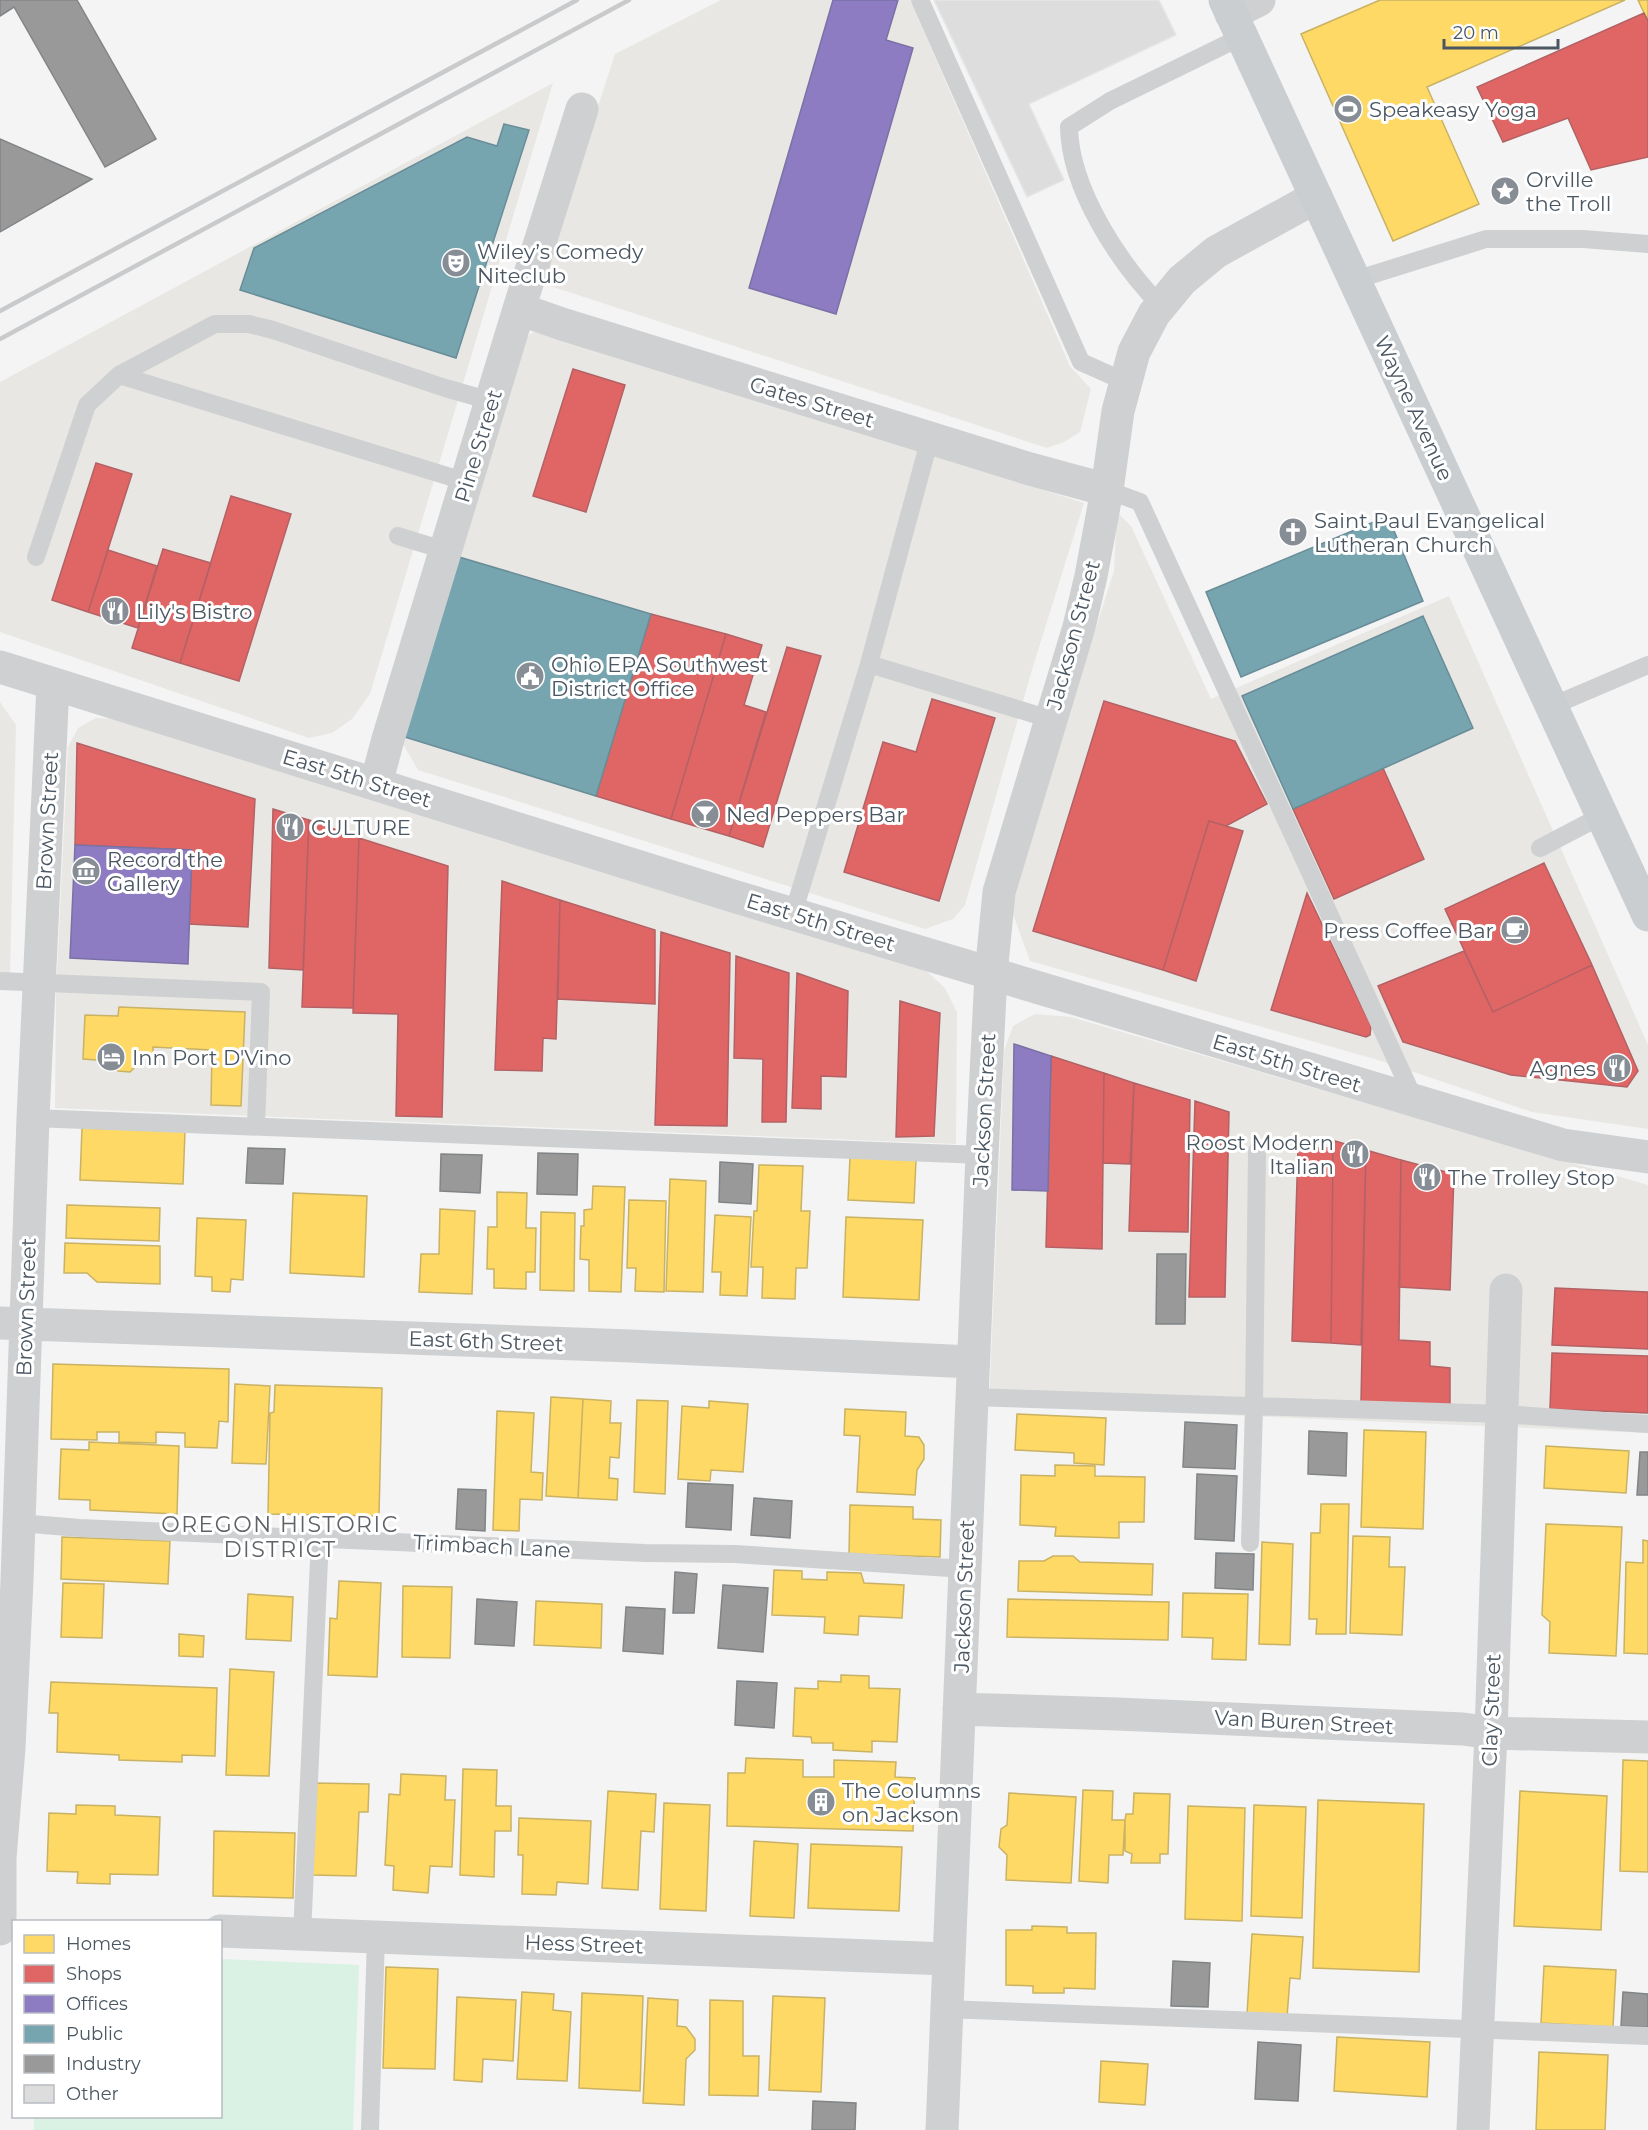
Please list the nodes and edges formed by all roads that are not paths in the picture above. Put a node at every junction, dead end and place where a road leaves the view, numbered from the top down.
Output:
1 (920, 0) edge
2 (1239, 13) edge
3 (582, 109) dead end
4 (1316, 197) junction
5 (1648, 244) edge
6 (1355, 280) junction
7 (1161, 306) junction
8 (519, 309) junction
9 (119, 375) junction
10 (1126, 382) junction
11 (491, 401) junction
12 (930, 438) junction
13 (467, 482) junction
14 (1107, 490) junction
15 (398, 536) dead end
16 (447, 551) junction
17 (36, 557) dead end
18 (869, 664) junction
19 (0, 667) edge
20 (1646, 673) edge
21 (53, 684) junction
22 (1552, 706) junction
23 (1050, 719) junction
24 (376, 784) junction
25 (1603, 815) junction
26 (1540, 848) dead end
27 (793, 914) junction
28 (1648, 915) edge
29 (991, 974) junction
30 (0, 981) edge
31 (39, 982) junction
32 (1415, 1102) junction
33 (33, 1118) junction
34 (256, 1126) junction
35 (1257, 1151) dead end
36 (982, 1155) junction
37 (1648, 1157) edge
38 (1506, 1290) dead end
39 (13, 1323) edge
40 (972, 1362) junction
41 (971, 1397) junction
42 (1254, 1407) junction
43 (1502, 1414) junction
44 (1648, 1424) edge
45 (19, 1523) junction
46 (320, 1538) junction
47 (1250, 1543) dead end
48 (965, 1569) junction
49 (8, 1580) edge
50 (959, 1709) junction
51 (1491, 1733) junction
52 (1648, 1737) edge
53 (0, 1921) edge
54 (0, 1929) edge
55 (222, 1931) edge
56 (302, 1935) junction
57 (376, 1937) junction
58 (947, 1959) junction
59 (945, 2009) junction
60 (1478, 2028) junction
61 (1648, 2036) edge
62 (370, 2130) edge
63 (942, 2130) edge
64 (1473, 2130) edge

1 - 10 lane
2 - 4 main road, Wayne Avenue
2 - 7 lane
3 - 8 street, Pine Street
4 - 6 main road, Wayne Avenue
4 - 7 street, Jackson Street
5 - 6 lane
6 - 22 main road, Wayne Avenue
7 - 10 street, Jackson Street
8 - 11 street, Pine Street
8 - 12 street, Gates Street
9 - 11 lane
9 - 13 lane
9 - 17 lane
10 - 14 street, Jackson Street
11 - 13 street, Pine Street
12 - 14 street, Gates Street
12 - 18 lane
13 - 16 street, Pine Street
14 - 23 street, Jackson Street
14 - 32 lane
15 - 16 lane
16 - 24 street, Pine Street
18 - 23 lane
18 - 27 lane
19 - 21 street, East 5th Street
20 - 22 lane
21 - 24 street, East 5th Street
21 - 31 street, Brown Street
22 - 25 main road, Wayne Avenue
23 - 29 street, Jackson Street
24 - 27 street, East 5th Street
25 - 26 lane
25 - 28 main road, Wayne Avenue
27 - 29 street, East 5th Street
29 - 32 street, East 5th Street
29 - 36 street, Jackson Street
30 - 31 lane
31 - 33 street, Brown Street
31 - 34 lane
32 - 37 street, East 5th Street
33 - 34 lane
33 - 39 street, Brown Street
34 - 36 lane
35 - 42 lane
36 - 40 street, Jackson Street
38 - 43 street, Clay Street
39 - 40 street, East 6th Street
39 - 45 street, Brown Street
40 - 41 street, Jackson Street
41 - 42 lane
41 - 48 street, Jackson Street
42 - 43 lane
42 - 47 lane
43 - 44 lane
43 - 51 street, Clay Street
45 - 46 lane, Trimbach Lane
45 - 49 street, Brown Street
46 - 48 lane, Trimbach Lane
46 - 56 lane
48 - 50 street, Jackson Street
49 - 53 street, Brown Street
50 - 51 street, Van Buren Street
50 - 58 street, Jackson Street
51 - 52 street, Van Buren Street
51 - 60 street, Clay Street
53 - 54 street, Brown Street
55 - 56 street, Hess Street
56 - 57 street, Hess Street
57 - 58 street, Hess Street
57 - 62 lane
58 - 59 street, Jackson Street
59 - 60 lane
59 - 63 street, Jackson Street
60 - 61 lane
60 - 64 street, Clay Street

